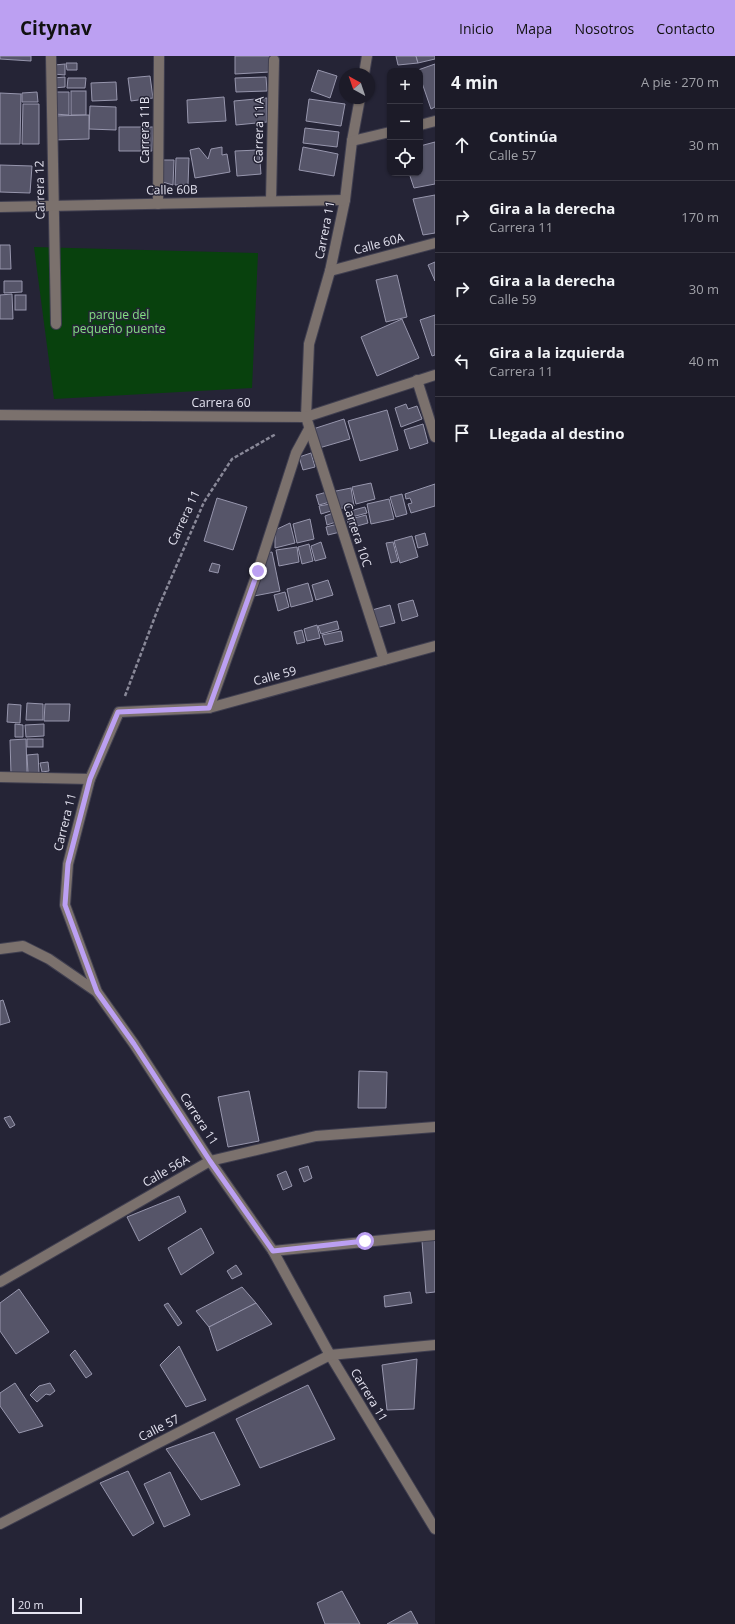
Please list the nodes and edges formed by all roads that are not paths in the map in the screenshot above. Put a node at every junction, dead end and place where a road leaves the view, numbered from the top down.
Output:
1 (51, 56) edge
2 (159, 56) edge
3 (367, 56) edge
4 (274, 60) dead end
5 (365, 68) edge
6 (359, 104) edge
7 (435, 121) edge
8 (423, 124) edge
9 (387, 133) edge
10 (352, 141) junction
11 (345, 200) junction
12 (271, 201) junction
13 (158, 204) junction
14 (54, 206) junction
15 (0, 207) edge
16 (435, 243) edge
17 (330, 271) junction
18 (56, 324) dead end
19 (435, 375) edge
20 (417, 380) junction
21 (0, 415) edge
22 (306, 417) junction
23 (309, 429) junction
24 (435, 437) edge
25 (435, 646) edge
26 (384, 660) junction
27 (209, 708) junction
28 (118, 712) joint
29 (0, 777) edge
30 (90, 779) junction
31 (0, 949) edge
32 (97, 992) junction
33 (435, 1127) edge
34 (210, 1161) junction
35 (435, 1235) edge
36 (273, 1251) junction
37 (0, 1282) edge
38 (435, 1345) edge
39 (330, 1354) junction
40 (0, 1524) edge
41 (435, 1529) edge

1 - 14 street, Carrera 12
2 - 13 street, Carrera 11B
3 - 5 street
4 - 12 street, Carrera 11A
6 - 10 street, Carrera 11
7 - 8 street
9 - 10 street
10 - 11 street, Carrera 11
11 - 12 street, Calle 60B
11 - 17 street, Carrera 11
12 - 13 street, Calle 60B
13 - 14 street, Calle 60B
14 - 15 street, Calle 60B
14 - 18 street, Carrera 12
16 - 17 street, Calle 60A
17 - 22 street, Carrera 11
19 - 20 street, Carrera 60
20 - 22 street, Carrera 60
20 - 24 street
21 - 22 street, Carrera 60
22 - 23 street, Carrera 10C
23 - 26 street, Carrera 10C
23 - 27 street
25 - 26 street, Calle 59
26 - 27 street, Calle 59
27 - 28 street, Calle 59
28 - 30 street, Carrera 11
29 - 30 street
30 - 32 street, Carrera 11
31 - 32 street
32 - 34 street, Carrera 11
33 - 34 street, Calle 56A
34 - 36 street, Carrera 11
34 - 37 street, Calle 56A
35 - 36 street
36 - 39 street, Carrera 11
38 - 39 street
39 - 40 street, Calle 57
39 - 41 street, Carrera 11

